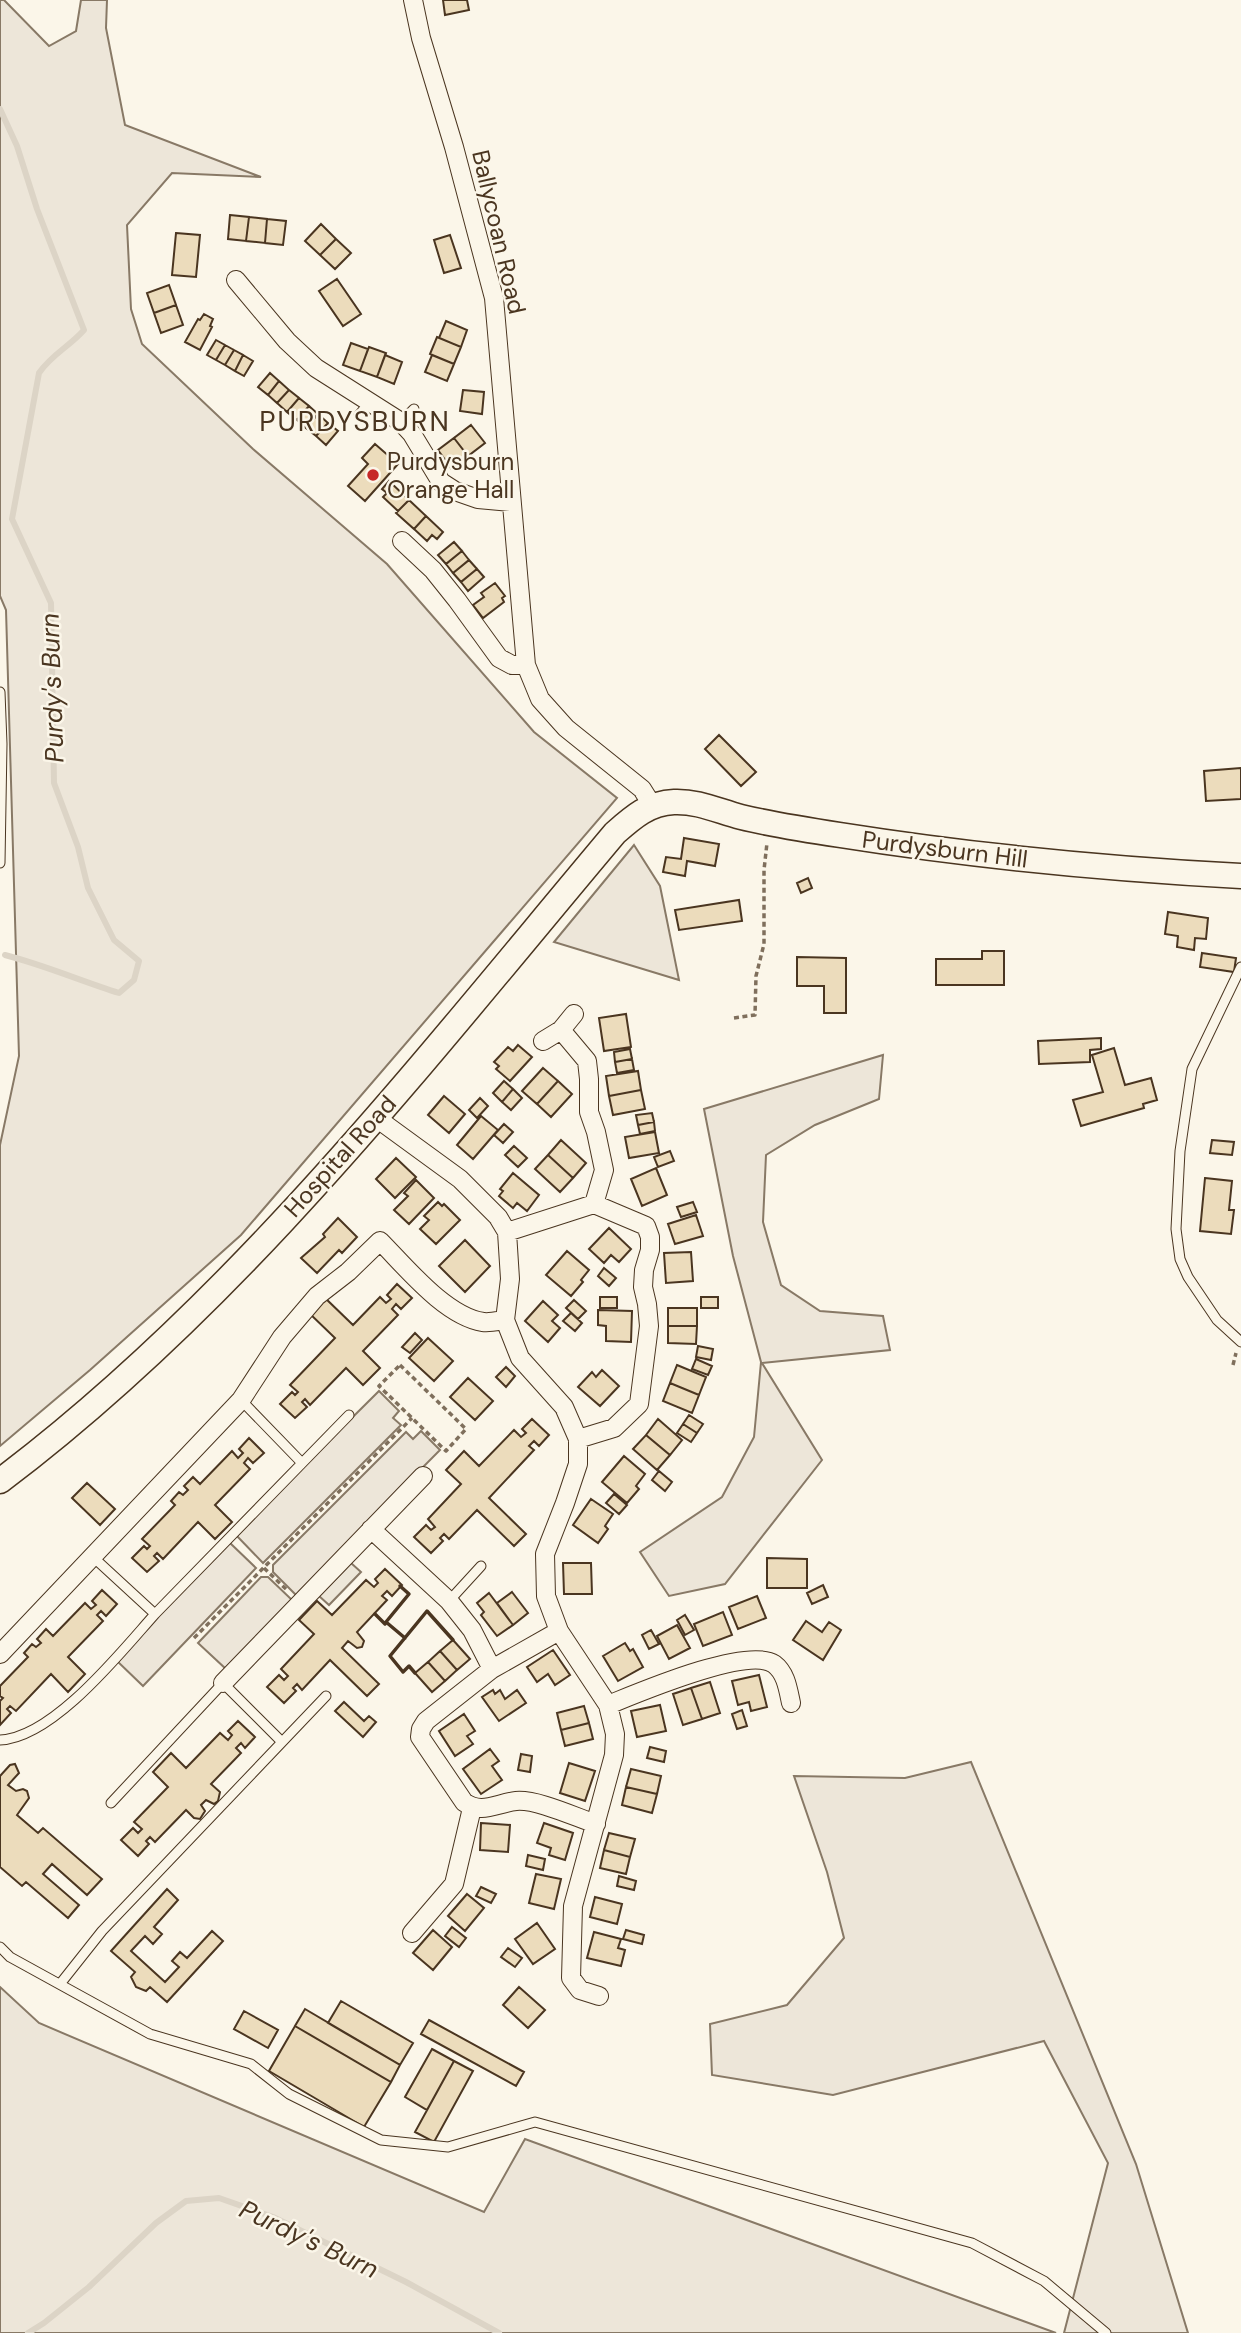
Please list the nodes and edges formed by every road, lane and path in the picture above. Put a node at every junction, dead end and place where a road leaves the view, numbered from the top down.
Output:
1 (413, 0) edge
2 (236, 280) dead end
3 (511, 502) junction
4 (402, 541) dead end
5 (526, 665) junction
6 (0, 692) edge
7 (652, 805) junction
8 (769, 823) junction
9 (0, 863) edge
10 (1241, 876) edge
11 (1241, 967) edge
12 (574, 1014) dead end
13 (734, 1018) dead end
14 (561, 1030) junction
15 (543, 1041) dead end
16 (375, 1117) junction
17 (594, 1203) junction
18 (507, 1233) junction
19 (505, 1320) junction
20 (1241, 1342) edge
21 (241, 1400) junction
22 (349, 1415) dead end
23 (412, 1419) junction
24 (578, 1439) junction
25 (302, 1463) junction
26 (423, 1476) dead end
27 (0, 1481) edge
28 (372, 1529) junction
29 (92, 1556) junction
30 (481, 1566) dead end
31 (264, 1568) junction
32 (449, 1601) junction
33 (300, 1603) junction
34 (155, 1614) junction
35 (559, 1631) junction
36 (194, 1638) dead end
37 (0, 1654) edge
38 (492, 1669) junction
39 (223, 1683) junction
40 (326, 1696) dead end
41 (791, 1703) dead end
42 (608, 1704) junction
43 (0, 1740) edge
44 (281, 1741) junction
45 (111, 1803) dead end
46 (472, 1808) junction
47 (596, 1824) junction
48 (412, 1933) dead end
49 (0, 1947) edge
50 (60, 1984) junction
51 (599, 1996) dead end
52 (1106, 2333) edge

1 - 3 street, Ballycoan Road
2 - 3 street
3 - 5 street, Ballycoan Road
4 - 5 street
5 - 7 street, Ballycoan Road
6 - 9 lane
7 - 8 main road, Purdysburn Hill
7 - 16 main road, Hospital Road
8 - 10 main road, Purdysburn Hill
8 - 13 path
11 - 20 lane
12 - 14 street
14 - 15 street
14 - 17 street
16 - 18 street
16 - 27 main road, Hospital Road
17 - 18 street
17 - 24 street
18 - 19 street
19 - 21 street
19 - 24 street
21 - 25 lane
21 - 29 street
22 - 25 lane
23 - 23 path
23 - 31 path
24 - 35 street
25 - 34 lane
26 - 28 street
28 - 32 street
28 - 33 street
29 - 34 lane
29 - 37 street
30 - 32 lane
31 - 33 path
31 - 36 path
32 - 38 street
33 - 39 street
34 - 43 lane
35 - 38 street
35 - 42 street
38 - 46 street
39 - 44 lane
39 - 45 lane
40 - 44 lane
41 - 42 street
42 - 47 street
44 - 50 lane
46 - 47 street
46 - 48 street
47 - 51 street
49 - 50 lane
50 - 52 lane

